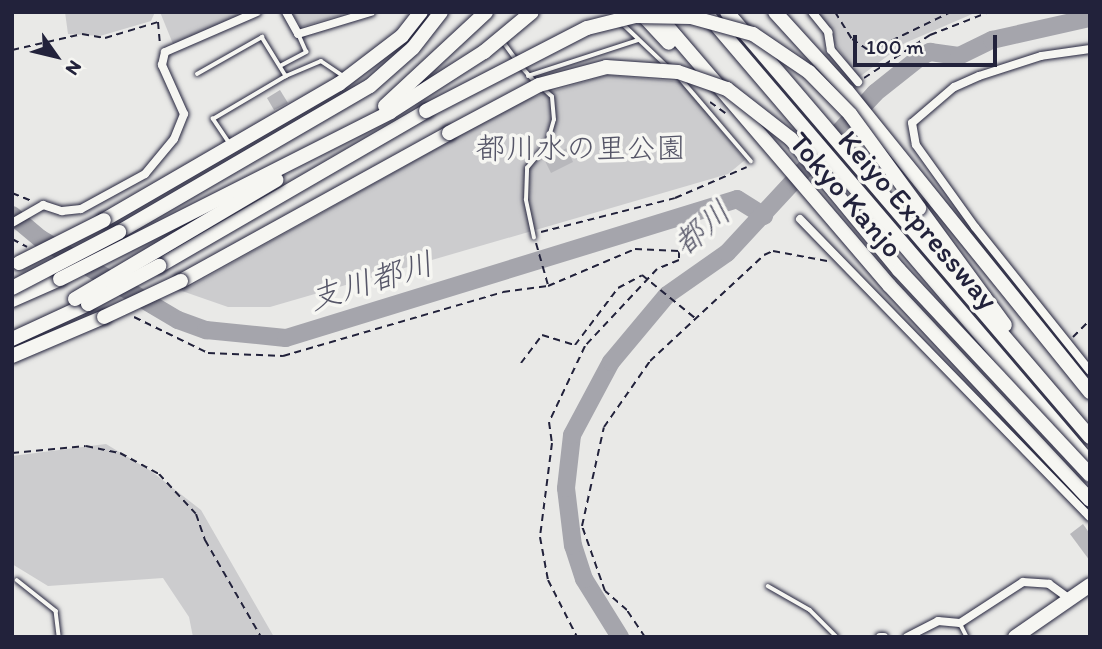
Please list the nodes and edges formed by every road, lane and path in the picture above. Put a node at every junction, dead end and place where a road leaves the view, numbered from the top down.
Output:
1 (257, 12) edge
2 (286, 12) edge
3 (371, 12) edge
4 (421, 12) edge
5 (441, 12) edge
6 (486, 12) edge
7 (532, 12) edge
8 (611, 12) edge
9 (640, 12) edge
10 (654, 12) edge
11 (705, 12) edge
12 (727, 12) edge
13 (775, 12) edge
14 (785, 12) edge
15 (812, 12) edge
16 (835, 12) edge
17 (951, 12) edge
18 (989, 12) edge
19 (497, 32) dead end
20 (298, 34) junction
21 (638, 40) junction
22 (1090, 49) edge
23 (12, 50) edge
24 (165, 51) junction
25 (823, 63) junction
26 (280, 66) junction
27 (699, 68) junction
28 (197, 74) dead end
29 (286, 76) junction
30 (528, 76) junction
31 (347, 78) junction
32 (853, 87) junction
33 (231, 146) junction
34 (751, 161) joint
35 (12, 193) edge
36 (43, 205) junction
37 (800, 219) dead end
38 (12, 223) edge
39 (534, 236) junction
40 (12, 239) edge
41 (32, 250) dead end
42 (16, 265) edge
43 (848, 265) junction
44 (650, 277) junction
45 (548, 286) junction
46 (12, 288) edge
47 (12, 300) edge
48 (81, 301) junction
49 (125, 311) dead end
50 (696, 319) junction
51 (1090, 320) edge
52 (12, 330) edge
53 (12, 339) edge
54 (1066, 342) junction
55 (12, 356) edge
56 (521, 363) dead end
57 (1090, 371) edge
58 (1090, 392) edge
59 (1090, 428) edge
60 (1090, 436) edge
61 (12, 453) edge
62 (1090, 463) edge
63 (1090, 475) edge
64 (1090, 500) edge
65 (1090, 517) edge
66 (17, 580) dead end
67 (1090, 585) edge
68 (768, 586) dead end
69 (1070, 599) junction
70 (960, 623) junction
71 (59, 637) edge
72 (261, 637) edge
73 (577, 637) edge
74 (645, 637) edge
75 (837, 637) edge
76 (907, 637) edge
77 (967, 637) edge
78 (1015, 637) edge

1 - 24 street
2 - 20 street
3 - 20 street
4 - 31 highway
5 - 46 highway, bridge
6 - 48 highway, bridge
7 - 47 highway, bridge
8 - 21 lane
9 - 27 highway
10 - 27 highway, Tokyo Kanjo
11 - 62 highway, Keiyo Expressway, bridge
12 - 60 highway, Keiyo Expressway, bridge
13 - 25 highway
14 - 25 highway
15 - 32 street
16 - 17 path
18 - 32 path
19 - 30 lane
20 - 26 lane
21 - 30 lane
21 - 34 lane
22 - 54 street
23 - 24 path
24 - 36 street
25 - 32 highway
26 - 28 lane
26 - 29 lane
27 - 64 highway, Tokyo Kanjo
29 - 31 lane
29 - 33 lane
30 - 39 lane
31 - 33 highway
32 - 58 highway
33 - 42 highway, bridge
34 - 39 path
35 - 36 path
36 - 38 street
37 - 43 street
39 - 45 path
40 - 41 path
43 - 50 path
43 - 65 street
44 - 45 path
44 - 50 path
44 - 56 path
44 - 73 path
45 - 49 path
48 - 52 highway
48 - 53 highway
48 - 59 highway, bridge
50 - 74 path
51 - 54 path
54 - 57 street
55 - 63 highway, bridge
61 - 72 path
66 - 71 lane
67 - 69 highway
68 - 75 lane
69 - 70 street
69 - 78 highway
70 - 76 street
70 - 77 lane

